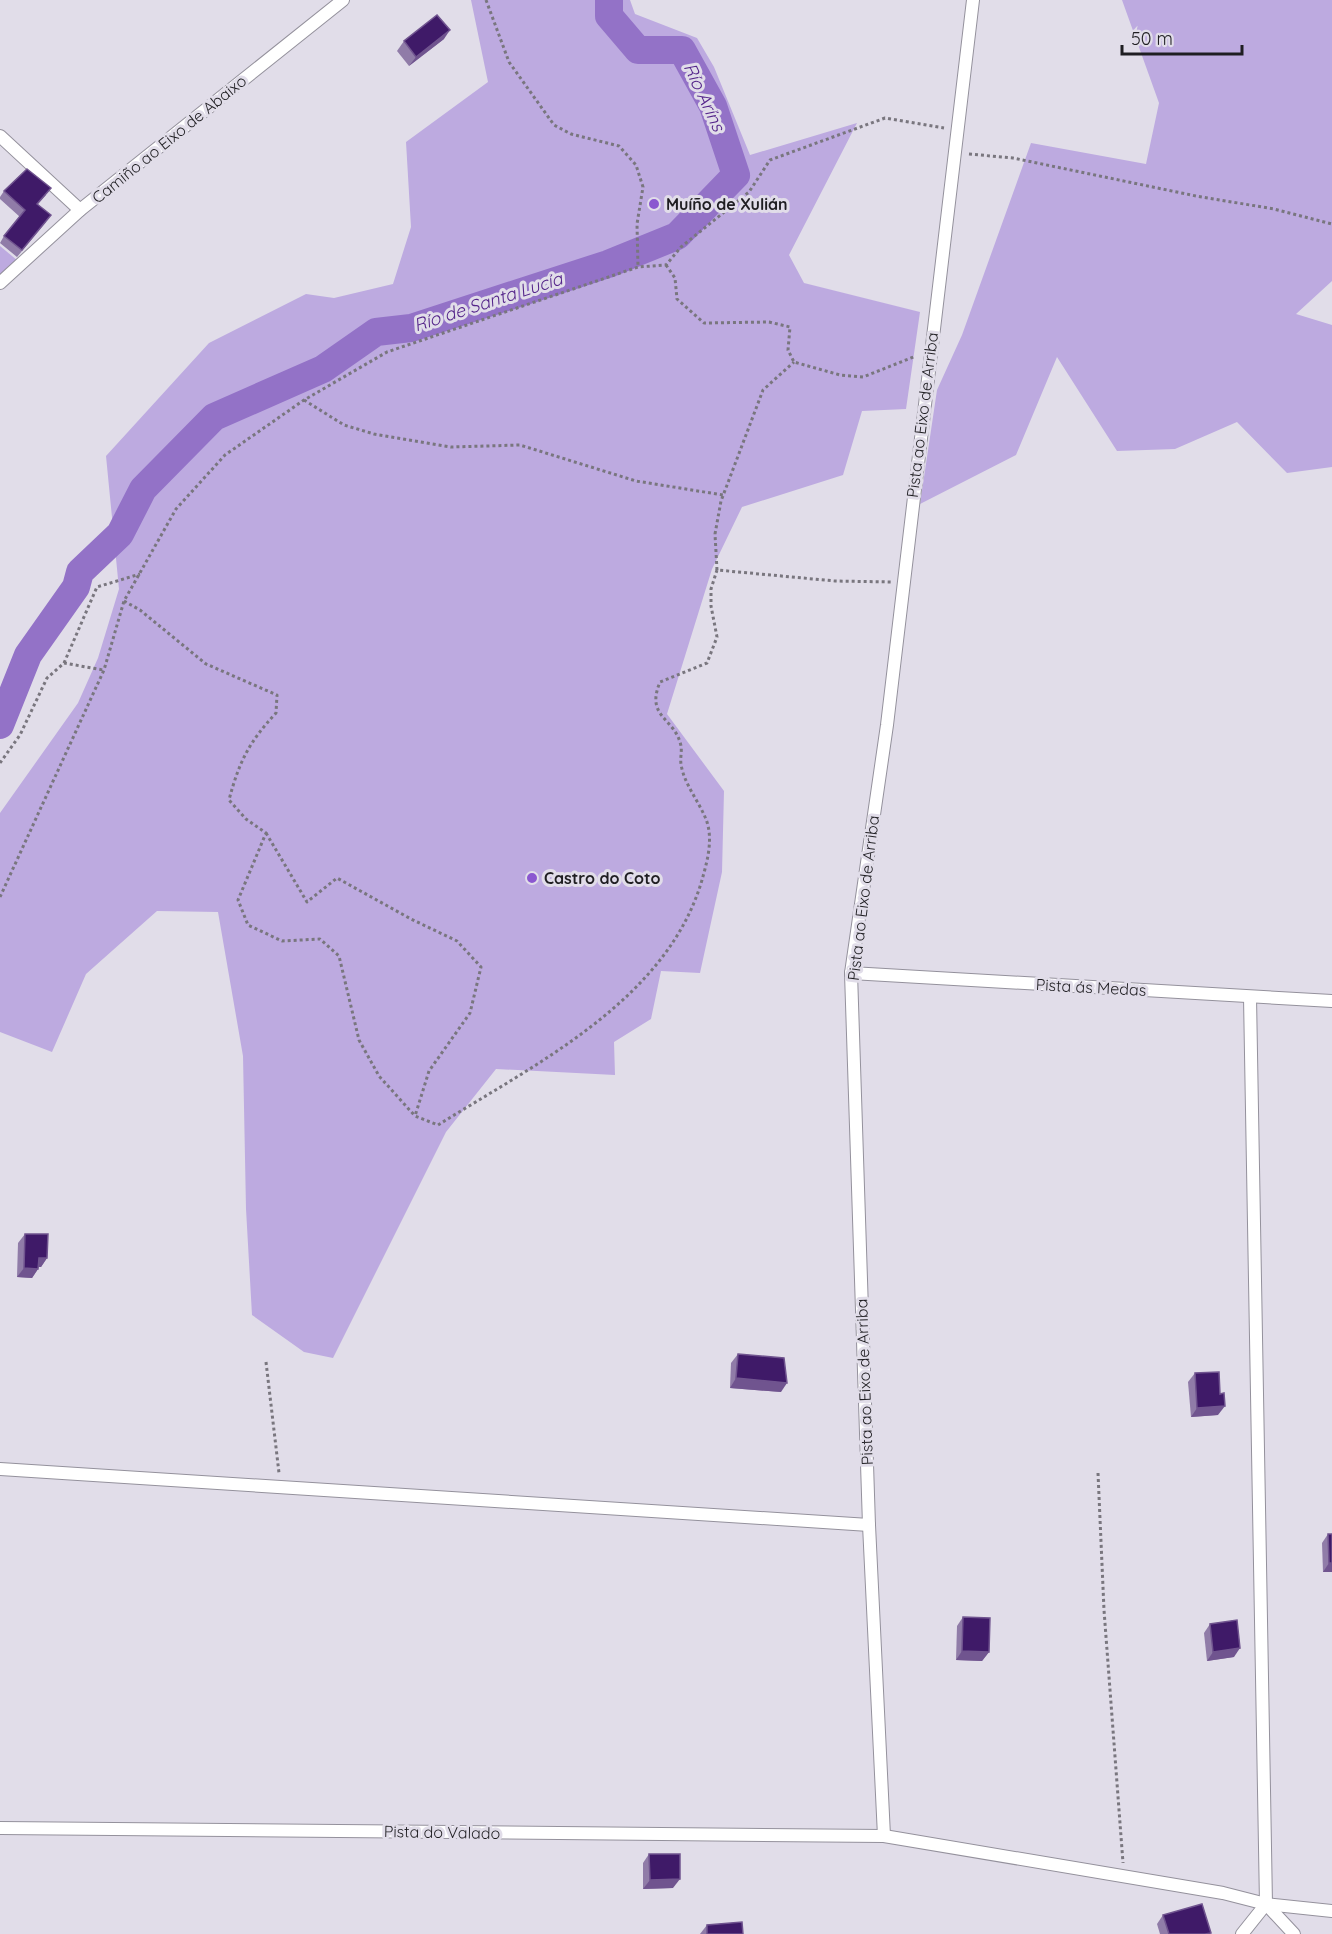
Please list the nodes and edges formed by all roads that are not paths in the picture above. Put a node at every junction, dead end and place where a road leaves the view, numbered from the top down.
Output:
1 (343, 0) edge
2 (973, 0) edge
3 (0, 136) edge
4 (80, 210) junction
5 (0, 283) edge
6 (851, 973) junction
7 (1250, 997) junction
8 (1332, 1001) edge
9 (0, 1468) edge
10 (869, 1525) junction
11 (0, 1828) edge
12 (884, 1836) junction
13 (1266, 1904) junction
14 (1332, 1911) edge
15 (1242, 1934) edge
16 (1294, 1934) edge

1 - 4 street, Camiño ao Eixo de Abaixo
2 - 6 street, Pista ao Eixo de Arriba
3 - 4 street
4 - 5 street, Camiño ao Eixo de Abaixo
6 - 7 street, Pista ás Medas
6 - 10 street, Pista ao Eixo de Arriba
7 - 8 street, Pista ás Medas
7 - 13 street
9 - 10 street
10 - 12 street, Pista ao Eixo de Arriba
11 - 12 street, Pista do Valado
12 - 13 street, Pista do Valado
13 - 14 street, Pista do Valado
13 - 15 street
13 - 16 street

